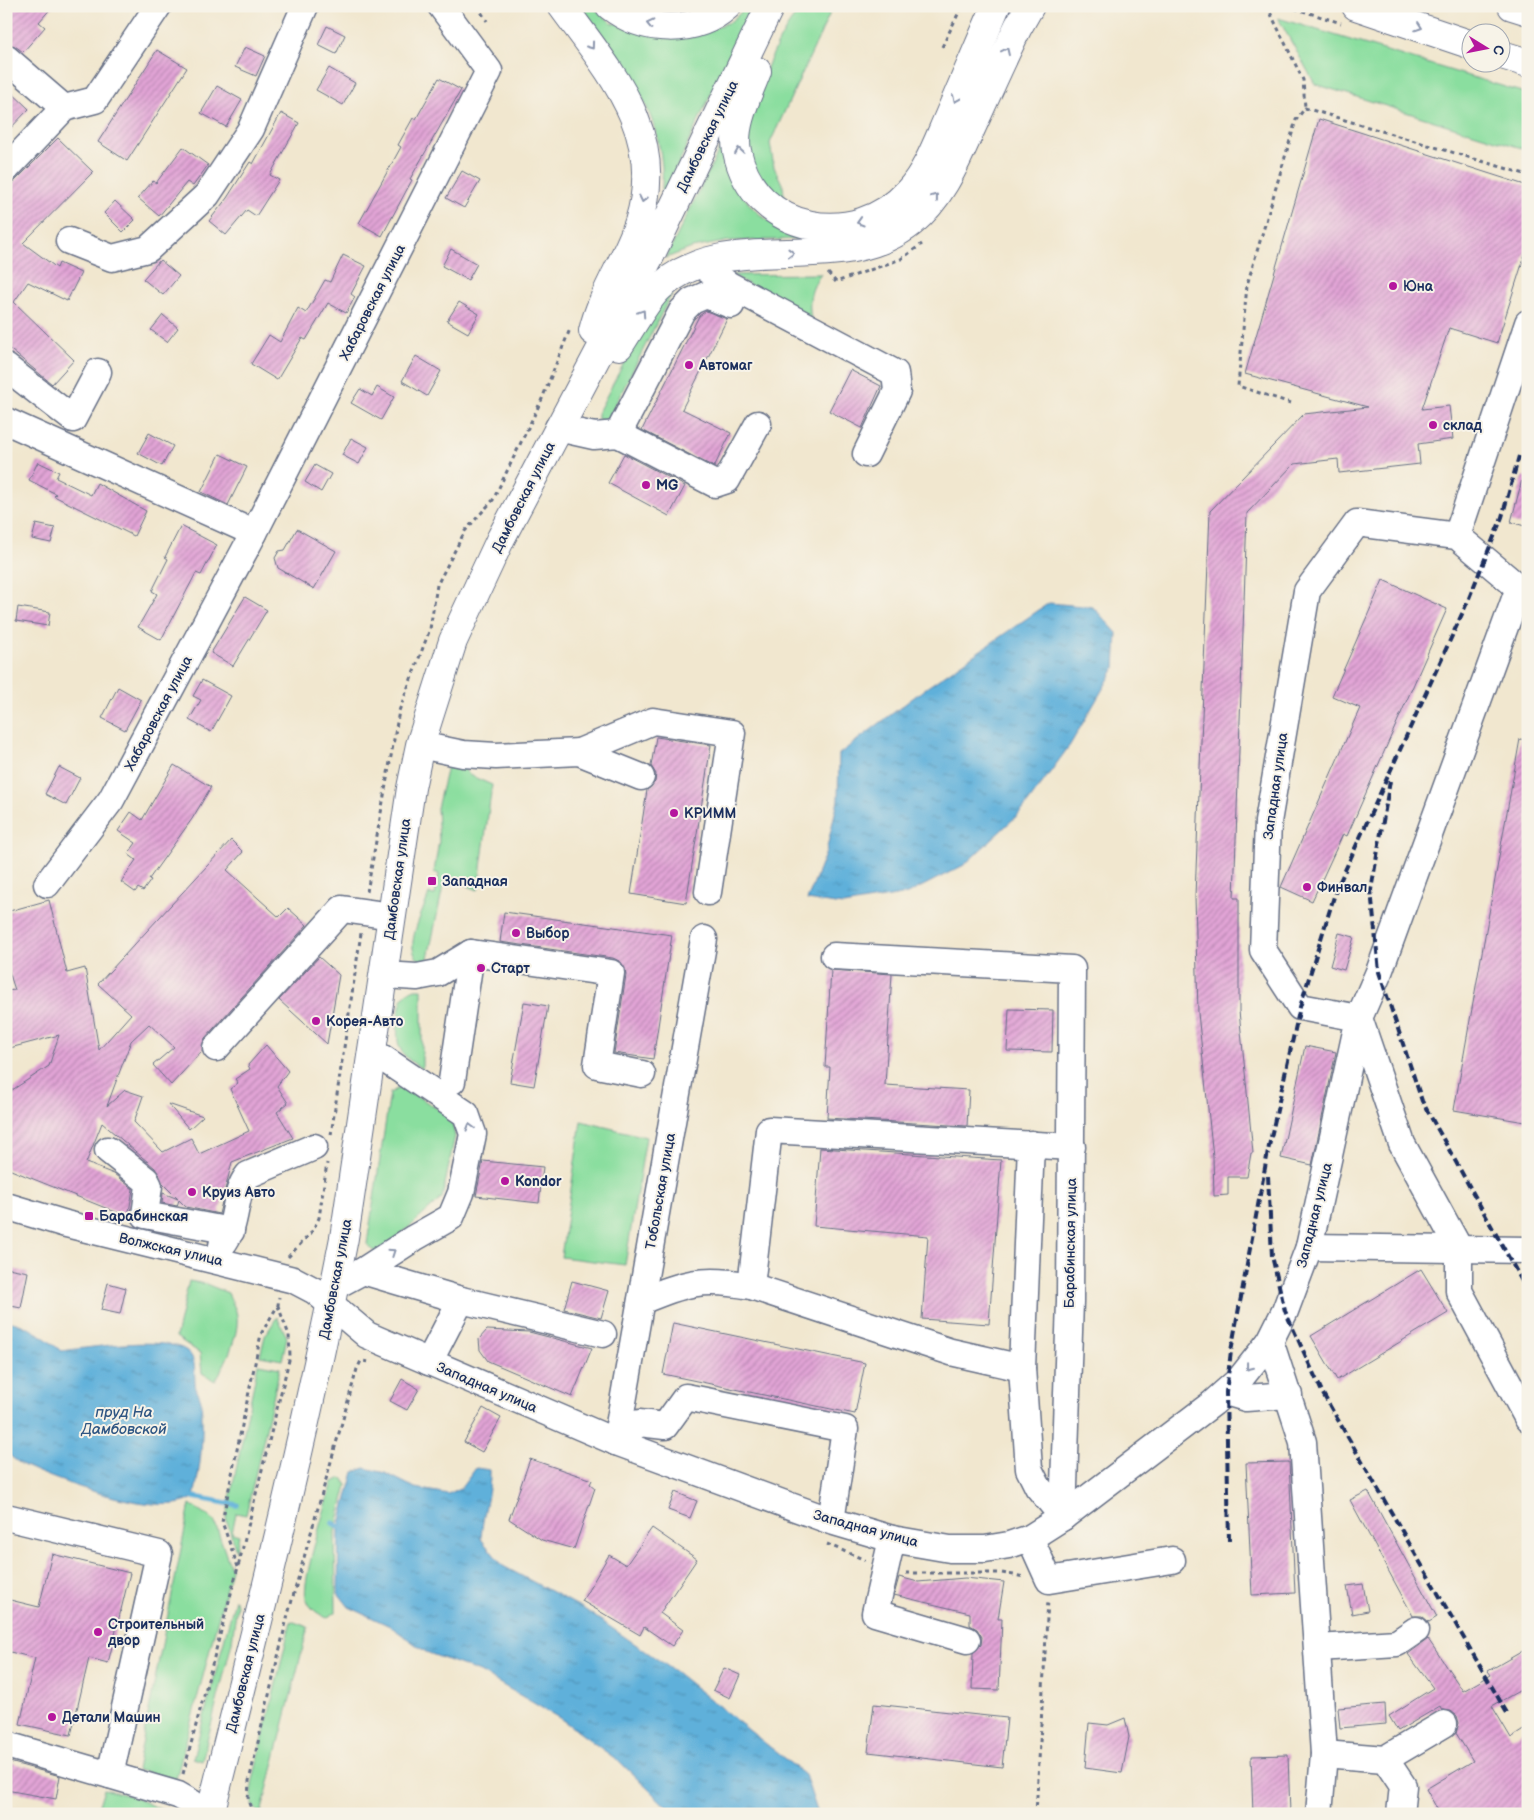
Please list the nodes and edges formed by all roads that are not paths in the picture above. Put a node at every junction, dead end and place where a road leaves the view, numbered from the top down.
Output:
1 (158, 6) edge
2 (305, 6) edge
3 (441, 6) edge
4 (562, 6) edge
5 (610, 6) edge
6 (727, 6) edge
7 (996, 6) edge
8 (1030, 6) edge
9 (1356, 6) edge
10 (1512, 6) edge
11 (769, 8) edge
12 (1528, 11) edge
13 (1462, 42) edge
14 (6, 58) edge
15 (1512, 58) edge
16 (1528, 63) edge
17 (64, 108) junction
18 (6, 169) edge
19 (69, 241) dead end
20 (700, 264) junction
21 (731, 305) dead end
22 (1528, 323) edge
23 (6, 367) edge
24 (98, 372) dead end
25 (578, 391) junction
26 (6, 421) edge
27 (758, 424) dead end
28 (558, 428) junction
29 (618, 434) junction
30 (866, 454) dead end
31 (254, 534) junction
32 (1457, 536) junction
33 (1523, 589) edge
34 (420, 745) junction
35 (579, 752) junction
36 (641, 777) dead end
37 (47, 884) dead end
38 (708, 892) dead end
39 (392, 916) junction
40 (704, 939) dead end
41 (471, 953) junction
42 (834, 956) dead end
43 (384, 975) junction
44 (1359, 1018) junction
45 (216, 1048) dead end
46 (372, 1051) junction
47 (642, 1074) dead end
48 (452, 1081) dead end
49 (1031, 1144) junction
50 (1072, 1147) junction
51 (324, 1148) road end
52 (108, 1150) dead end
53 (6, 1206) edge
54 (231, 1232) junction
55 (1308, 1247) junction
56 (1459, 1248) junction
57 (1528, 1250) edge
58 (209, 1258) junction
59 (363, 1271) junction
60 (751, 1286) junction
61 (333, 1294) junction
62 (461, 1300) junction
63 (640, 1301) junction
64 (602, 1334) dead end
65 (1270, 1341) junction
66 (429, 1362) junction
67 (1022, 1368) junction
68 (1226, 1392) junction
69 (1289, 1395) junction
70 (1528, 1419) edge
71 (616, 1442) junction
72 (1063, 1516) junction
73 (6, 1517) edge
74 (826, 1532) junction
75 (892, 1538) junction
76 (1030, 1538) junction
77 (1172, 1560) dead end
78 (1416, 1630) dead end
79 (967, 1640) dead end
80 (1318, 1648) junction
81 (1444, 1724) dead end
82 (6, 1743) edge
83 (1324, 1754) junction
84 (1385, 1759) junction
85 (110, 1775) junction
86 (204, 1814) edge
87 (210, 1814) edge
88 (1319, 1814) edge
89 (1400, 1814) edge

1 - 17 street
2 - 19 street
3 - 31 street, Хабаровская улица
4 -> 25 main road
6 -> 5 main road
7 -> 11 main road
20 -> 8 main road
9 -> 13 main road
10 - 12 main road
11 - 25 main road, Дамбовская улица
14 - 17 street
15 - 16 main road
17 - 18 street
25 -> 20 main road
20 - 30 street
21 - 29 street
22 - 32 street
23 - 24 street
25 - 28 main road, Дамбовская улица
26 - 31 street
27 - 29 street
28 - 29 street
28 - 34 main road, Дамбовская улица
31 - 37 street, Хабаровская улица
32 - 33 street
32 - 44 street, Западная улица
33 - 44 street
34 - 35 street
34 - 39 main road, Дамбовская улица
35 - 36 street
35 - 38 street
39 - 43 main road, Дамбовская улица
39 - 45 street
40 - 63 street, Тобольская улица
41 - 43 street
41 - 47 street
41 - 48 street
42 - 50 street, Барабинская улица
43 - 46 main road, Дамбовская улица
44 - 55 street, Западная улица
44 - 56 street
59 -> 46 street
46 - 61 main road, Дамбовская улица
49 - 50 street
49 - 60 street
49 - 67 street
50 - 72 street, Барабинская улица
51 - 54 street
52 - 54 street
53 - 58 street, Волжская улица
54 - 58 street
55 - 56 street
55 - 65 street, Западная улица
56 - 57 street
56 - 70 street
58 - 61 street, Волжская улица
59 - 61 street
59 - 62 street
60 - 63 street
60 - 67 street
61 - 66 street, Западная улица
61 - 87 main road, Дамбовская улица
62 - 64 street
62 - 66 street
63 - 71 street, Тобольская улица
65 -> 68 street, Западная улица
65 - 69 street
66 - 71 street, Западная улица
67 - 72 street
68 - 69 street
68 - 72 street, Западная улица
69 - 80 street
71 - 74 street, Западная улица
71 - 74 street
72 - 76 street, Западная улица
73 - 85 street
74 - 75 street, Западная улица
75 - 76 street, Западная улица
75 - 79 street
76 - 77 street
78 - 80 street
80 - 83 street
81 - 84 street
82 - 85 street
83 - 84 street
83 - 88 street
84 - 89 street
85 - 86 street

